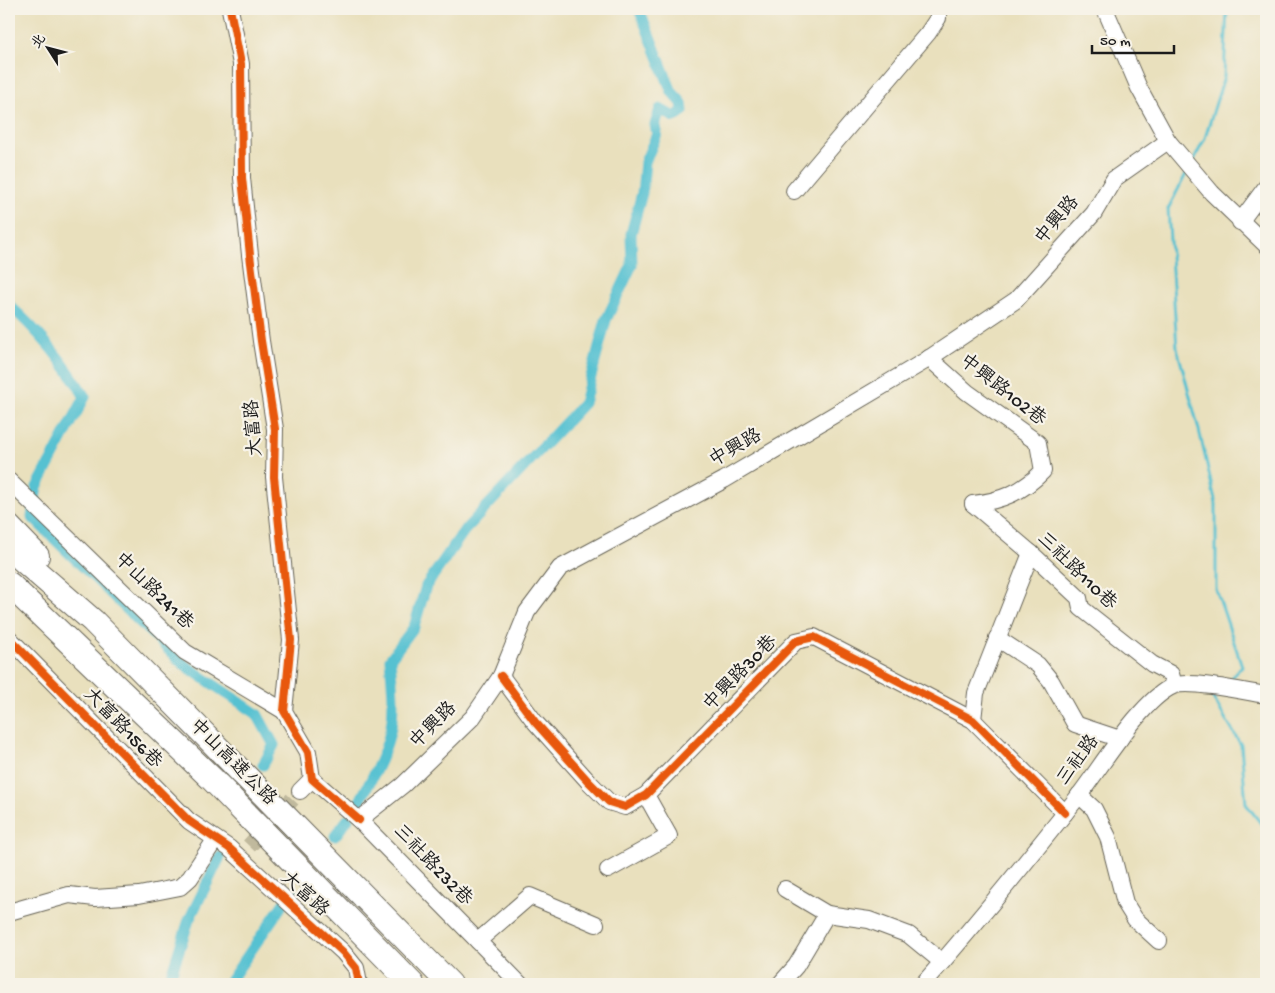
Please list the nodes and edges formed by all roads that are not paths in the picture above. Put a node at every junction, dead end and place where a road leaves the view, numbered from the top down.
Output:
1 (230, 9) edge
2 (938, 9) edge
3 (1105, 9) edge
4 (1168, 141) junction
5 (1266, 187) edge
6 (794, 191) dead end
7 (1240, 222) junction
8 (1266, 245) edge
9 (930, 358) junction
10 (9, 481) edge
11 (973, 504) joint
12 (9, 527) edge
13 (9, 548) edge
14 (1031, 553) junction
15 (9, 584) edge
16 (93, 621) junction
17 (9, 638) edge
18 (997, 638) junction
19 (501, 676) junction
20 (1174, 685) junction
21 (1261, 694) edge
22 (1266, 709) edge
23 (284, 711) junction
24 (973, 720) junction
25 (1120, 739) junction
26 (312, 778) junction
27 (300, 791) tunnel mouth
28 (646, 795) junction
29 (1079, 795) junction
30 (1065, 813) junction
31 (359, 820) junction
32 (215, 840) junction
33 (608, 870) dead end
34 (785, 889) dead end
35 (9, 912) edge
36 (828, 914) junction
37 (596, 924) dead end
38 (478, 941) junction
39 (1159, 941) dead end
40 (942, 962) junction
41 (359, 984) edge
42 (412, 984) edge
43 (450, 984) edge
44 (520, 984) edge
45 (780, 984) edge
46 (923, 984) edge

1 - 23 street, 大富路
2 - 6 street
3 - 4 street
4 - 7 street
4 - 9 street, 中興路
5 - 7 street
7 - 8 street
9 - 11 street, 中興路102巷
9 - 19 street, 中興路
10 - 23 street, 中山路241巷
11 - 14 street, 三社路110巷
12 - 16 highway
13 - 16 highway, 中山高速公路
14 - 18 street
14 - 20 street, 三社路110巷
15 - 42 highway, 中山高速公路
16 - 43 highway, 中山高速公路
17 - 32 street, 大富路156巷
18 - 24 street
18 - 25 street
19 - 28 street, 中興路30巷
19 - 31 street, 中興路
20 - 21 street
20 - 25 street, 三社路
21 - 22 street
23 - 26 street
24 - 28 street, 中興路30巷
24 - 30 street, 中興路30巷
25 - 29 street, 三社路
26 - 27 street
26 - 31 street
28 - 33 street
29 - 30 street, 三社路
29 - 39 street
30 - 40 street, 三社路
31 - 38 street, 三社路232巷
32 - 35 street
32 - 41 street, 大富路
34 - 36 street
36 - 40 street
36 - 45 street
37 - 38 street
38 - 44 street, 三社路232巷
40 - 46 street, 三社路

